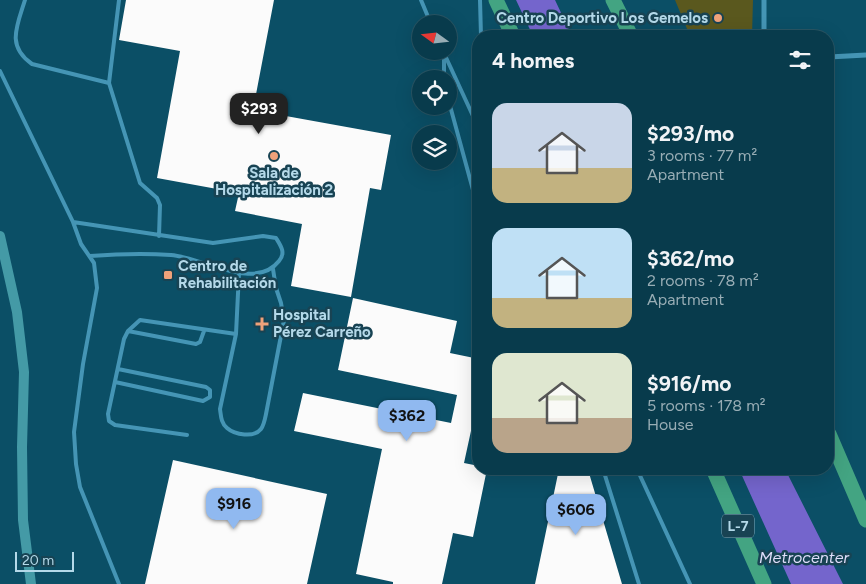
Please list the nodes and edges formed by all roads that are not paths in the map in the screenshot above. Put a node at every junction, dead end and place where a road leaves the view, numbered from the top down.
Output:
1 (25, 0) edge
2 (119, 0) edge
3 (421, 0) edge
4 (480, 0) edge
5 (496, 0) edge
6 (614, 0) edge
7 (764, 0) edge
8 (427, 15) edge
9 (481, 30) edge
10 (510, 30) edge
11 (628, 30) edge
12 (764, 30) edge
13 (866, 55) edge
14 (834, 57) edge
15 (447, 60) edge
16 (0, 71) edge
17 (109, 83) junction
18 (472, 113) edge
19 (453, 115) edge
20 (472, 186) edge
21 (73, 222) junction
22 (0, 236) edge
23 (159, 236) junction
24 (90, 256) junction
25 (273, 269) junction
26 (239, 273) junction
27 (128, 331) junction
28 (204, 331) junction
29 (236, 334) junction
30 (118, 369) junction
31 (115, 382) junction
32 (186, 435) dead end
33 (834, 446) edge
34 (605, 475) edge
35 (640, 475) edge
36 (716, 475) edge
37 (866, 520) edge
38 (31, 584) edge
39 (119, 584) edge
40 (640, 584) edge
41 (690, 584) edge
42 (764, 584) edge

1 - 17 lane
2 - 17 lane
3 - 8 lane
4 - 9 lane
5 - 10 highway
6 - 11 highway
7 - 12 street
13 - 14 street
15 - 18 lane
16 - 21 lane
17 - 23 lane
19 - 20 lane
21 - 23 lane
21 - 24 lane
22 - 38 main road
23 - 25 lane
24 - 26 lane
24 - 39 lane
25 - 26 lane
25 - 29 lane
26 - 29 lane
27 - 28 lane
27 - 28 lane
27 - 30 lane
28 - 29 lane
30 - 31 lane
30 - 31 lane
31 - 32 lane
33 - 37 highway
34 - 40 lane
35 - 41 lane
36 - 42 highway, L-7

